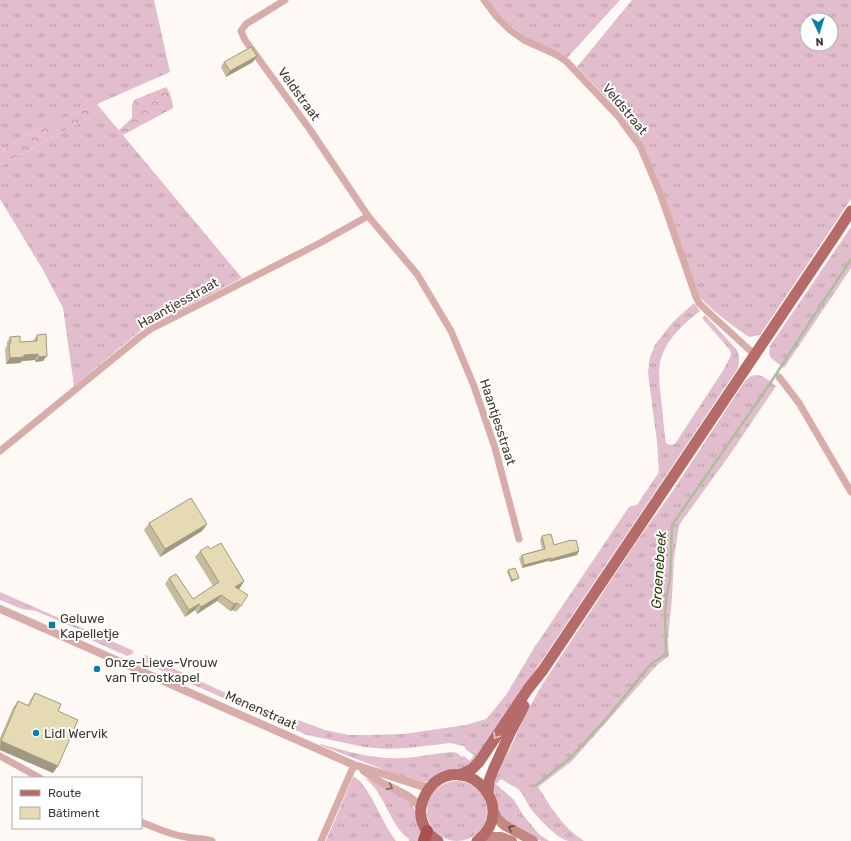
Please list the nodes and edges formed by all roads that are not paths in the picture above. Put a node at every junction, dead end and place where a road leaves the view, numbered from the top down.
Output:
1 (285, 0) edge
2 (484, 0) edge
3 (851, 211) edge
4 (368, 216) junction
5 (851, 216) edge
6 (836, 234) junction
7 (387, 239) joint
8 (755, 355) junction
9 (779, 377) dead end
10 (0, 451) edge
11 (851, 492) edge
12 (519, 539) dead end
13 (0, 610) edge
14 (543, 670) junction
15 (0, 756) edge
16 (356, 766) junction
17 (460, 775) junction
18 (38, 777) edge
19 (430, 787) junction
20 (488, 793) junction
21 (421, 808) junction
22 (493, 810) junction
23 (142, 822) edge
24 (426, 836) edge
25 (479, 839) edge
26 (212, 841) edge
27 (321, 841) edge
28 (438, 841) edge
29 (512, 841) edge
30 (533, 841) edge

1 - 4 street, Veldstraat
2 - 8 street, Veldstraat
3 - 6 main road
4 - 7 street, Veldstraat
4 - 10 street, Haantjesstraat
5 - 6 main road
6 - 8 main road
7 - 12 street, Haantjesstraat
8 - 14 main road
9 - 11 street
13 - 16 street, Menenstraat
14 -> 17 main road
14 - 20 main road
15 - 18 street
16 - 19 street, Menenstraat
16 -> 21 street, Menenstraat
16 - 27 street
17 - 19 main road
17 - 20 main road
19 - 21 main road
20 - 22 main road
21 - 24 main road
22 - 25 main road
30 -> 22 main road
23 - 26 street
24 - 28 main road
25 - 29 main road

